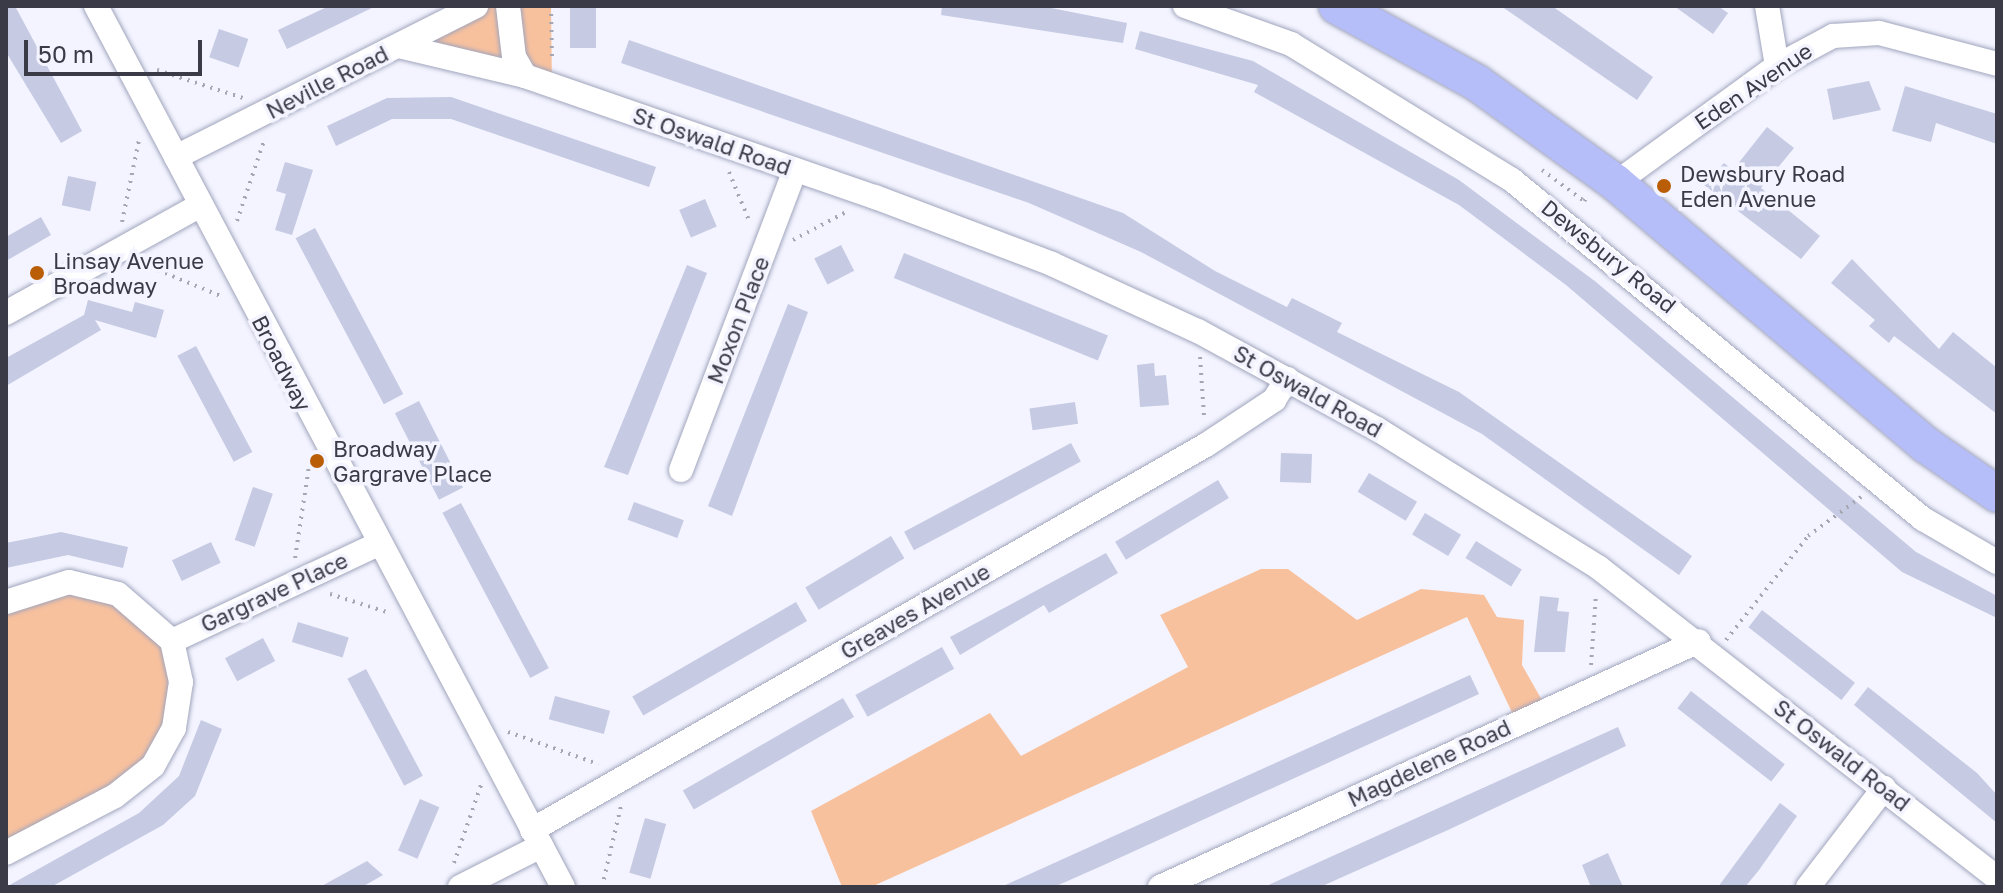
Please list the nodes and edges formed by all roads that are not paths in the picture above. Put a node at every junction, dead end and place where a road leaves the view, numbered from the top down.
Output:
1 (96, 6) edge
2 (476, 6) edge
3 (508, 6) edge
4 (1185, 6) edge
5 (1337, 6) edge
6 (1767, 6) edge
7 (399, 46) junction
8 (1997, 64) edge
9 (1777, 66) junction
10 (525, 76) junction
11 (176, 157) junction
12 (795, 170) junction
13 (1616, 183) junction
14 (201, 205) junction
15 (6, 313) edge
16 (1287, 379) junction
17 (681, 470) dead end
18 (1997, 494) edge
19 (376, 545) junction
20 (1997, 562) edge
21 (6, 602) edge
22 (172, 641) junction
23 (1707, 648) junction
24 (1884, 788) junction
25 (537, 838) junction
26 (6, 853) edge
27 (1997, 878) edge
28 (456, 880) edge
29 (563, 887) edge
30 (1160, 887) edge
31 (1808, 887) edge

1 - 11 street, Broadway
2 - 7 street, Neville Road
3 - 10 street
4 - 20 street, Dewsbury Road
5 - 13 highway
6 - 9 street
7 - 10 street, St Oswald Road
7 - 11 street, Neville Road
8 - 9 street, Eden Avenue
9 - 13 street, Eden Avenue
10 - 12 street, St Oswald Road
11 - 14 street, Broadway
12 - 16 street, St Oswald Road
12 - 17 street, Moxon Place
13 - 18 highway
14 - 15 street
14 - 19 street, Broadway
16 - 23 street, St Oswald Road
16 - 25 street, Greaves Avenue
19 - 22 street, Gargrave Place
19 - 25 street, Broadway
21 - 22 street
22 - 26 street
23 - 24 street, St Oswald Road
23 - 30 street, Magdelene Road
24 - 27 street, St Oswald Road
24 - 31 street
25 - 28 street, Greaves Avenue
25 - 29 street, Broadway

